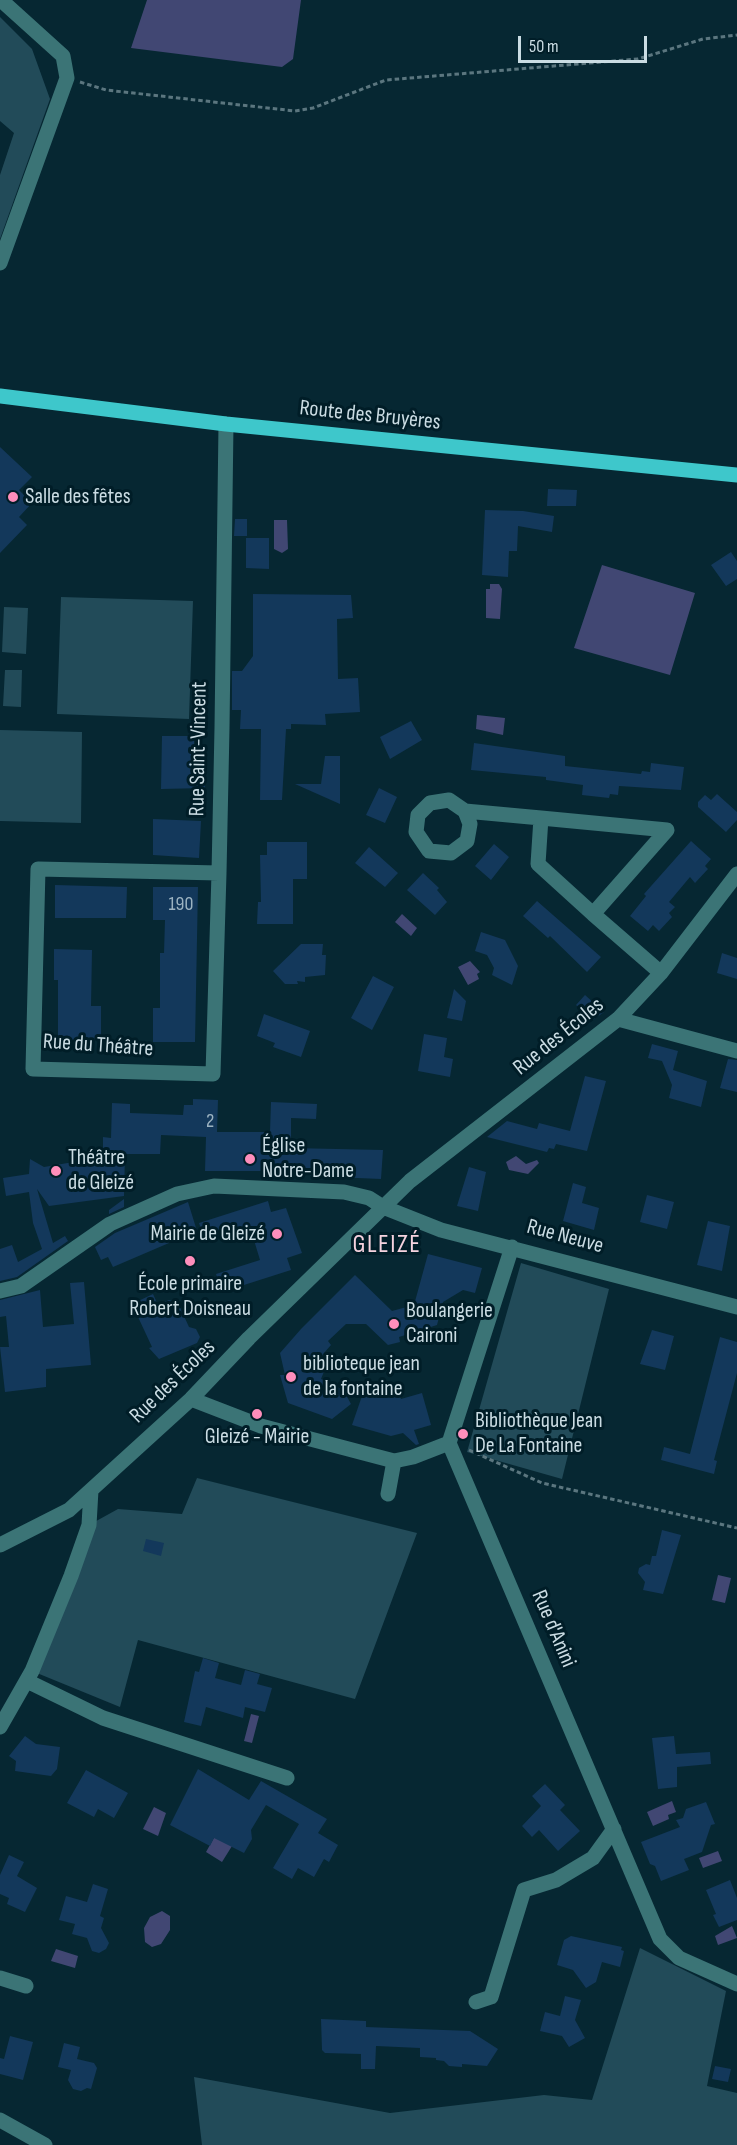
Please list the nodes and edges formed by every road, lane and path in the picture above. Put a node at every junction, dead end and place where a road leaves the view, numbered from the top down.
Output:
1 (1, 0) edge
2 (737, 35) edge
3 (67, 78) junction
4 (0, 262) edge
5 (0, 396) edge
6 (226, 424) junction
7 (737, 475) edge
8 (465, 811) dead end
9 (541, 818) junction
10 (219, 873) junction
11 (737, 874) edge
12 (593, 914) junction
13 (661, 973) junction
14 (618, 1019) junction
15 (737, 1051) edge
16 (213, 1074) joint
17 (383, 1207) junction
18 (512, 1246) junction
19 (0, 1292) edge
20 (737, 1306) edge
21 (191, 1399) junction
22 (449, 1443) junction
23 (394, 1461) junction
24 (91, 1490) junction
25 (388, 1494) dead end
26 (737, 1528) edge
27 (0, 1545) edge
28 (27, 1681) junction
29 (0, 1727) edge
30 (287, 1778) dead end
31 (614, 1829) junction
32 (0, 1978) edge
33 (737, 1984) edge
34 (26, 1986) dead end
35 (476, 2002) dead end
36 (0, 2120) edge
37 (45, 2145) edge

1 - 3 street
2 - 3 path
3 - 4 street
5 - 6 main road, Route des Bruyères
6 - 7 main road, Route des Bruyères
6 - 10 street, Rue Saint-Vincent
8 - 9 street
9 - 12 street
9 - 12 street
10 - 16 street, Rue Saint-Vincent
10 - 16 street, Rue du Théâtre
11 - 13 street, Rue des Écoles
12 - 13 street
13 - 14 street, Rue des Écoles
14 - 15 street
14 - 17 street, Rue des Écoles
17 - 18 street, Rue Neuve
17 - 19 street, Rue Neuve
17 - 21 street, Rue des Écoles
18 - 20 street, Rue Neuve
18 - 22 street
21 - 23 street
21 - 24 street, Rue des Écoles
22 - 23 street
22 - 26 path
22 - 31 street, Rue d'Anini
23 - 25 street
24 - 27 street, Rue des Écoles
24 - 28 street
28 - 29 street
28 - 30 street
31 - 33 street, Rue d'Anini
31 - 35 street
32 - 34 street
36 - 37 street

